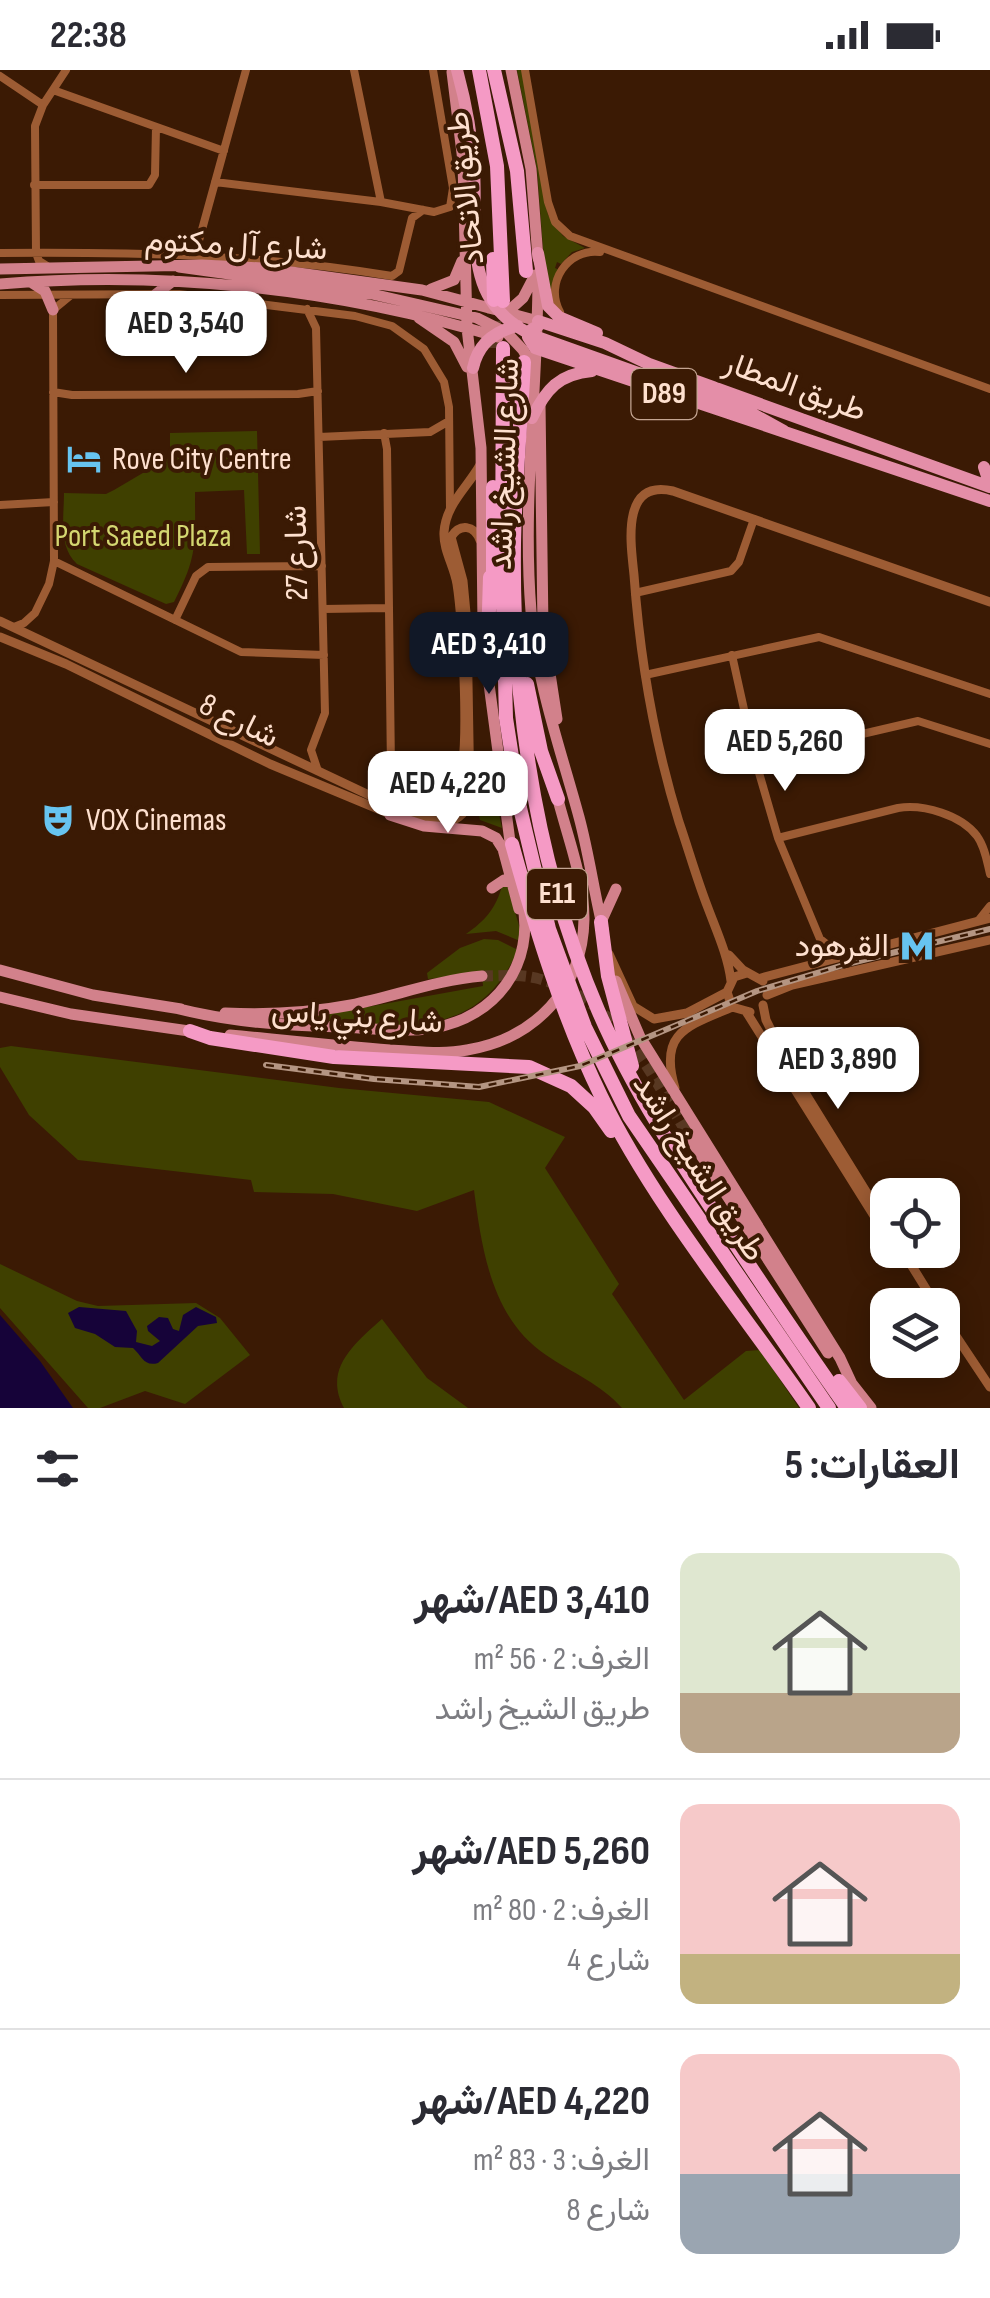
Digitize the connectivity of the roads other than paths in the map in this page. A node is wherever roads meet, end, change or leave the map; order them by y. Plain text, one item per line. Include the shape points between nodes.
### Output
1 (66, 70) edge
2 (246, 70) edge
3 (354, 70) edge
4 (433, 70) edge
5 (454, 70) edge
6 (470, 70) edge
7 (479, 70) edge
8 (494, 70) edge
9 (511, 70) edge
10 (524, 70) edge
11 (0, 76) edge
12 (53, 90) junction
13 (42, 104) junction
14 (156, 127) junction
15 (224, 151) junction
16 (215, 182) junction
17 (34, 185) junction
18 (381, 202) junction
19 (405, 206) junction
20 (423, 210) junction
21 (412, 218) junction
22 (465, 242) junction
23 (0, 253) edge
24 (36, 253) junction
25 (196, 254) junction
26 (613, 254) junction
27 (534, 263) junction
28 (48, 266) junction
29 (210, 266) junction
30 (180, 267) junction
31 (0, 269) edge
32 (32, 282) junction
33 (173, 282) junction
34 (0, 284) edge
35 (422, 290) junction
36 (156, 294) junction
37 (0, 295) edge
38 (48, 295) junction
39 (71, 295) junction
40 (464, 298) junction
41 (506, 304) junction
42 (53, 310) junction
43 (307, 310) junction
44 (330, 313) junction
45 (416, 316) junction
46 (566, 320) junction
47 (442, 321) junction
48 (482, 322) junction
49 (538, 324) junction
50 (316, 328) junction
51 (467, 328) junction
52 (604, 343) junction
53 (497, 344) junction
54 (536, 348) junction
55 (524, 362) dead end
56 (649, 364) junction
57 (473, 368) junction
58 (600, 372) junction
59 (990, 388) edge
60 (318, 394) junction
61 (54, 395) junction
62 (478, 402) junction
63 (811, 406) dead end
64 (791, 415) junction
65 (532, 418) junction
66 (449, 420) junction
67 (784, 431) junction
68 (387, 432) junction
69 (430, 432) junction
70 (319, 434) junction
71 (449, 447) junction
72 (482, 463) junction
73 (984, 467) dead end
74 (990, 486) edge
75 (990, 500) edge
76 (0, 504) edge
77 (54, 504) junction
78 (450, 509) junction
79 (754, 519) junction
80 (480, 540) junction
81 (322, 564) junction
82 (54, 565) junction
83 (492, 567) junction
84 (528, 570) junction
85 (635, 593) junction
86 (990, 602) edge
87 (388, 608) junction
88 (323, 609) junction
89 (35, 613) junction
90 (173, 619) junction
91 (0, 621) edge
92 (14, 627) junction
93 (0, 638) edge
94 (38, 638) junction
95 (516, 644) junction
96 (324, 652) junction
97 (732, 655) junction
98 (66, 664) junction
99 (487, 675) junction
100 (644, 675) junction
101 (129, 681) junction
102 (990, 694) edge
103 (505, 700) junction
104 (990, 744) edge
105 (244, 752) junction
106 (755, 759) junction
107 (322, 774) junction
108 (570, 787) junction
109 (369, 795) junction
110 (558, 799) junction
111 (420, 807) junction
112 (438, 808) junction
113 (460, 815) junction
114 (394, 816) junction
115 (774, 824) junction
116 (795, 834) junction
117 (778, 838) junction
118 (512, 844) junction
119 (990, 874) edge
120 (512, 883) junction
121 (492, 888) dead end
122 (616, 889) dead end
123 (990, 906) edge
124 (990, 918) edge
125 (978, 921) junction
126 (601, 922) junction
127 (820, 940) junction
128 (990, 940) edge
129 (720, 941) junction
130 (525, 942) junction
131 (609, 954) junction
132 (840, 957) junction
133 (816, 962) junction
134 (748, 973) junction
135 (4, 974) edge
136 (482, 976) tunnel mouth
137 (832, 976) junction
138 (761, 978) junction
139 (731, 981) junction
140 (727, 992) junction
141 (0, 998) edge
142 (765, 1000) junction
143 (732, 1007) junction
144 (175, 1008) junction
145 (747, 1013) junction
146 (190, 1031) junction
147 (603, 1068) junction
148 (639, 1091) junction
149 (678, 1095) junction
150 (688, 1136) tunnel mouth
151 (648, 1176) junction
152 (870, 1197) edge
153 (870, 1209) edge
154 (673, 1215) junction
155 (960, 1341) edge
156 (814, 1362) junction
157 (854, 1386) junction
158 (990, 1387) edge
159 (809, 1408) edge
160 (828, 1408) edge
161 (847, 1408) edge
162 (860, 1408) edge
163 (870, 1408) edge

1 - 12 street
2 - 15 street
3 - 18 street
4 - 20 street via 454,197 445,210
5 - 22 main road
5 - 67 highway via 470,129 476,262 492,303 537,337 762,417
6 - 41 highway
7 - 41 highway, طريق الاتحاد via 497,166
8 - 27 highway, طريق الاتحاد
9 - 27 main road, شارع الشيخ راشد via 526,136
10 - 26 street via 550,212 570,236
11 - 13 street
12 - 13 street
12 - 14 street
13 - 17 street
14 - 15 street
14 - 17 street via 149,185
15 - 16 street
16 - 18 street
16 - 25 street
17 - 24 street
18 - 19 street
19 - 20 street
19 - 21 street
20 - 21 street
21 - 25 street via 392,276
22 - 35 main road via 454,280
22 - 40 main road
23 - 24 street
24 - 25 street
24 - 28 street
25 - 29 street
25 - 30 street
26 - 46 street via 586,251 567,262 554,294
26 - 59 street
27 - 41 main road via 530,288
27 - 46 highway via 545,302
27 - 49 main road, شارع الشيخ راشد
28 - 30 main road, شارع آل مكتوم
28 - 31 main road, شارع آل مكتوم
29 - 30 main road, شارع آل مكتوم
29 - 35 main road, شارع آل مكتوم
30 - 108 main road via 372,294 488,322 523,350 539,392 543,628
32 - 33 main road, شارع آل مكتوم / D89
32 - 34 main road, شارع آل مكتوم / D89
32 - 38 main road
33 - 36 main road
33 - 45 main road, شارع آل مكتوم / D89 via 300,294
35 - 40 main road, شارع آل مكتوم
36 - 39 street
36 - 43 street
37 - 38 street
38 - 39 street
38 - 42 main road
39 - 42 street
40 - 41 main road, شارع آل مكتوم
40 - 47 main road via 464,313
40 - 48 main road
40 - 51 main road
41 - 48 main road
41 - 49 main road, طريق المطار / D89
42 - 61 street
43 - 44 street
43 - 50 street, شارع 27
44 - 50 street
44 - 66 street via 380,321 414,340 438,370
45 - 47 main road, شارع آل مكتوم / D89
45 - 62 main road via 459,348
46 - 52 highway via 593,330
47 - 51 main road, شارع آل مكتوم / D89
48 - 51 main road
48 - 53 main road
49 - 52 highway, طريق المطار / D89
49 - 53 highway via 508,328
49 - 54 highway via 528,336
49 - 56 highway
50 - 60 street, شارع 27
51 - 53 main road, طريق المطار / D89
51 - 57 main road
52 - 56 highway, طريق المطار / D89
53 - 54 main road, طريق المطار / D89
53 - 57 highway via 478,352
53 - 83 highway
53 - 103 highway, طريق الشيخ راشد / E11
54 - 58 highway, طريق المطار / D89
54 - 65 main road, شارع الشيخ راشد
55 - 95 highway, طريق الشيخ راشد / E11
56 - 64 highway, طريق المطار / D89
57 - 62 main road
58 - 65 highway via 561,378
58 - 67 highway, طريق المطار / D89 via 647,393
60 - 61 street
60 - 70 street, شارع 27
61 - 77 street
62 - 72 main road
63 - 64 highway
64 - 74 highway, طريق المطار / D89
65 - 84 main road, شارع الشيخ راشد
66 - 69 street
66 - 71 street
67 - 75 highway, طريق المطار / D89
68 - 69 street
68 - 70 street
68 - 87 street
69 - 71 street
70 - 81 street, شارع 27
71 - 78 street
72 - 78 street
72 - 80 main road
73 - 74 highway
76 - 77 street
77 - 82 street
78 - 111 street via 444,540 458,589 464,757 454,788
79 - 85 street via 731,570
79 - 85 street via 665,489 650,492 631,521
79 - 86 street
80 - 99 main road
80 - 113 street via 467,527 451,537 463,581 468,654 470,801
81 - 88 street, شارع 27
81 - 90 street via 208,567
82 - 89 street
82 - 90 street
83 - 99 highway
83 - 103 highway
84 - 108 main road, شارع الشيخ راشد via 542,688
84 - 110 main road, شارع بني ياس via 532,669
85 - 100 street
87 - 88 street
87 - 109 street via 391,769 385,786
88 - 96 street, شارع 27
89 - 92 street
89 - 94 street
90 - 96 street via 242,652
91 - 92 street, شارع 8
92 - 94 street, شارع 8
93 - 98 street, شارع 8
94 - 101 street, شارع 8
95 - 110 highway
95 - 148 highway, طريق الشيخ راشد / E11 via 528,762 551,871 594,1000
96 - 107 street, شارع 27 via 325,719 311,750
97 - 100 street
97 - 102 street via 826,638
97 - 106 street
98 - 101 street
98 - 105 street, شارع 8
99 - 118 main road
100 - 129 street via 671,796
101 - 107 street, شارع 8
103 - 147 highway, طريق الشيخ راشد / E11 via 516,790 542,904
104 - 106 street via 918,721
105 - 107 street via 256,747
105 - 114 street, شارع 8
106 - 115 street
107 - 109 street, شارع 8
108 - 126 main road, شارع الشيخ راشد
109 - 111 street, شارع 8
110 - 146 main road, شارع بني ياس via 584,916 578,960 558,999 526,1029 486,1046 442,1053
111 - 112 street, شارع 8
112 - 113 street, شارع 8
112 - 114 street via 438,820
113 - 114 street, شارع 8 via 443,824
114 - 120 main road via 489,834 504,848
115 - 116 street
115 - 117 street
116 - 117 street
116 - 119 street via 916,807 958,820 976,834
117 - 127 street
118 - 130 main road
118 - 151 highway via 588,1069
120 - 121 main road
120 - 130 main road
122 - 126 main road
123 - 125 street
124 - 125 street
125 - 132 street
126 - 131 main road, شارع الشيخ راشد
126 - 148 highway via 608,976
127 - 132 street
127 - 133 street
128 - 137 street
129 - 134 street
129 - 139 street
130 - 144 main road via 503,991 473,1014 432,1028 275,1026
131 - 140 street via 633,1006 654,1020 687,1013
131 - 149 main road, شارع الشيخ راشد via 628,1014
132 - 133 street
132 - 137 street
133 - 138 street
134 - 138 street
134 - 139 street
135 - 144 main road
136 - 144 main road via 306,1012
137 - 142 street via 792,984
138 - 142 street
139 - 140 street
140 - 143 street
141 - 146 main road, شارع بني ياس
142 - 145 street
142 - 152 street via 766,1020 791,1070
143 - 145 street
143 - 149 street via 674,1040 668,1060
145 - 153 street
146 - 154 highway via 334,1057 513,1064 544,1072 594,1107
147 - 151 highway via 613,1107
147 - 160 highway, طريق الشيخ راشد / E11 via 658,1162
148 - 156 highway, طريق الشيخ راشد / E11
149 - 157 main road, شارع الشيخ راشد
150 - 157 main road
151 - 154 highway
154 - 159 highway
155 - 158 street
156 - 161 highway, طريق الشيخ راشد / E11
156 - 162 highway via 833,1373
157 - 163 main road

